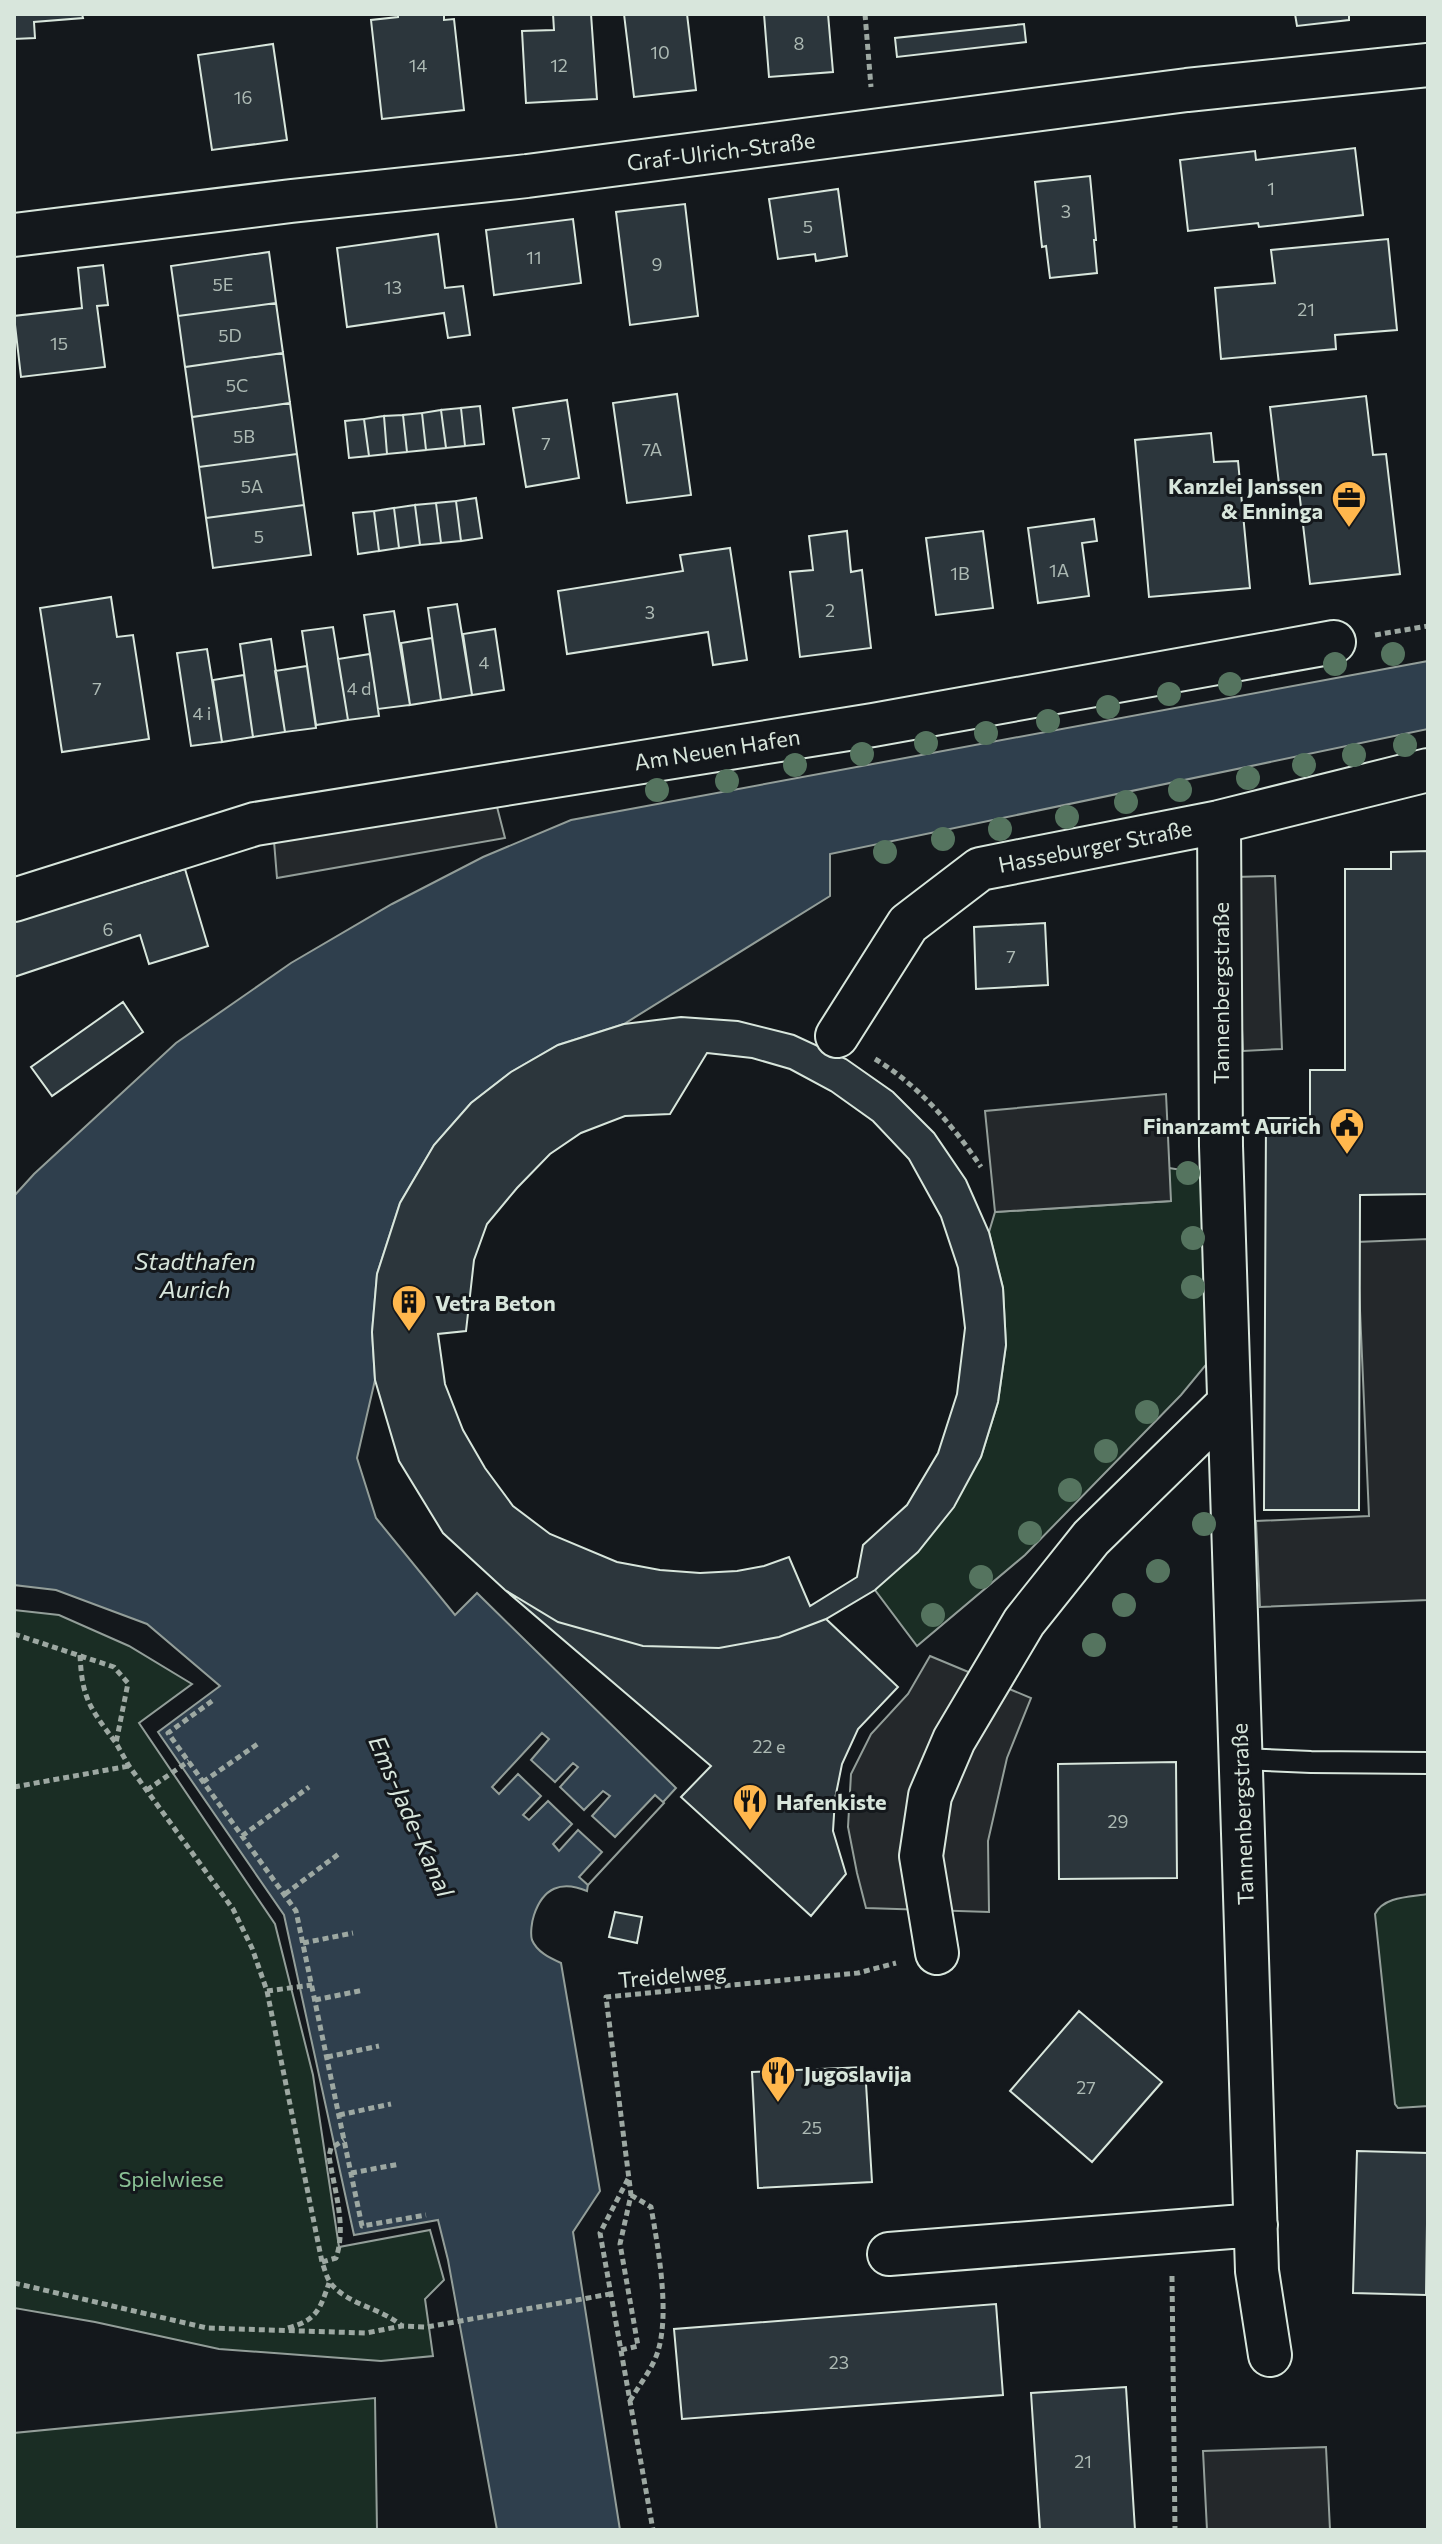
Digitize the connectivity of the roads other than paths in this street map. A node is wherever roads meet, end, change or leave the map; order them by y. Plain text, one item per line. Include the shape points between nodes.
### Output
1 (1428, 65) edge
2 (14, 235) edge
3 (1334, 642) road end
4 (1428, 770) edge
5 (1219, 822) junction
6 (14, 900) edge
7 (837, 1036) road end
8 (1228, 1404) junction
9 (1240, 1759) junction
10 (1428, 1763) edge
11 (937, 1953) road end
12 (1256, 2225) junction
13 (889, 2254) dead end
14 (1270, 2355) dead end

1 - 2 street, Graf-Ulrich-Straße
3 - 6 street, Am Neuen Hafen via 873,725 255,824
4 - 5 street, Hasseburger Straße
5 - 7 street, Hasseburger Straße via 980,869 908,924
5 - 8 street, Tannenbergstraße
8 - 9 street, Tannenbergstraße
8 - 11 street via 1091,1538 1024,1622 954,1740 930,1796 921,1856
9 - 10 lane
9 - 12 street, Tannenbergstraße
12 - 13 street
12 - 14 street, Tannenbergstraße

